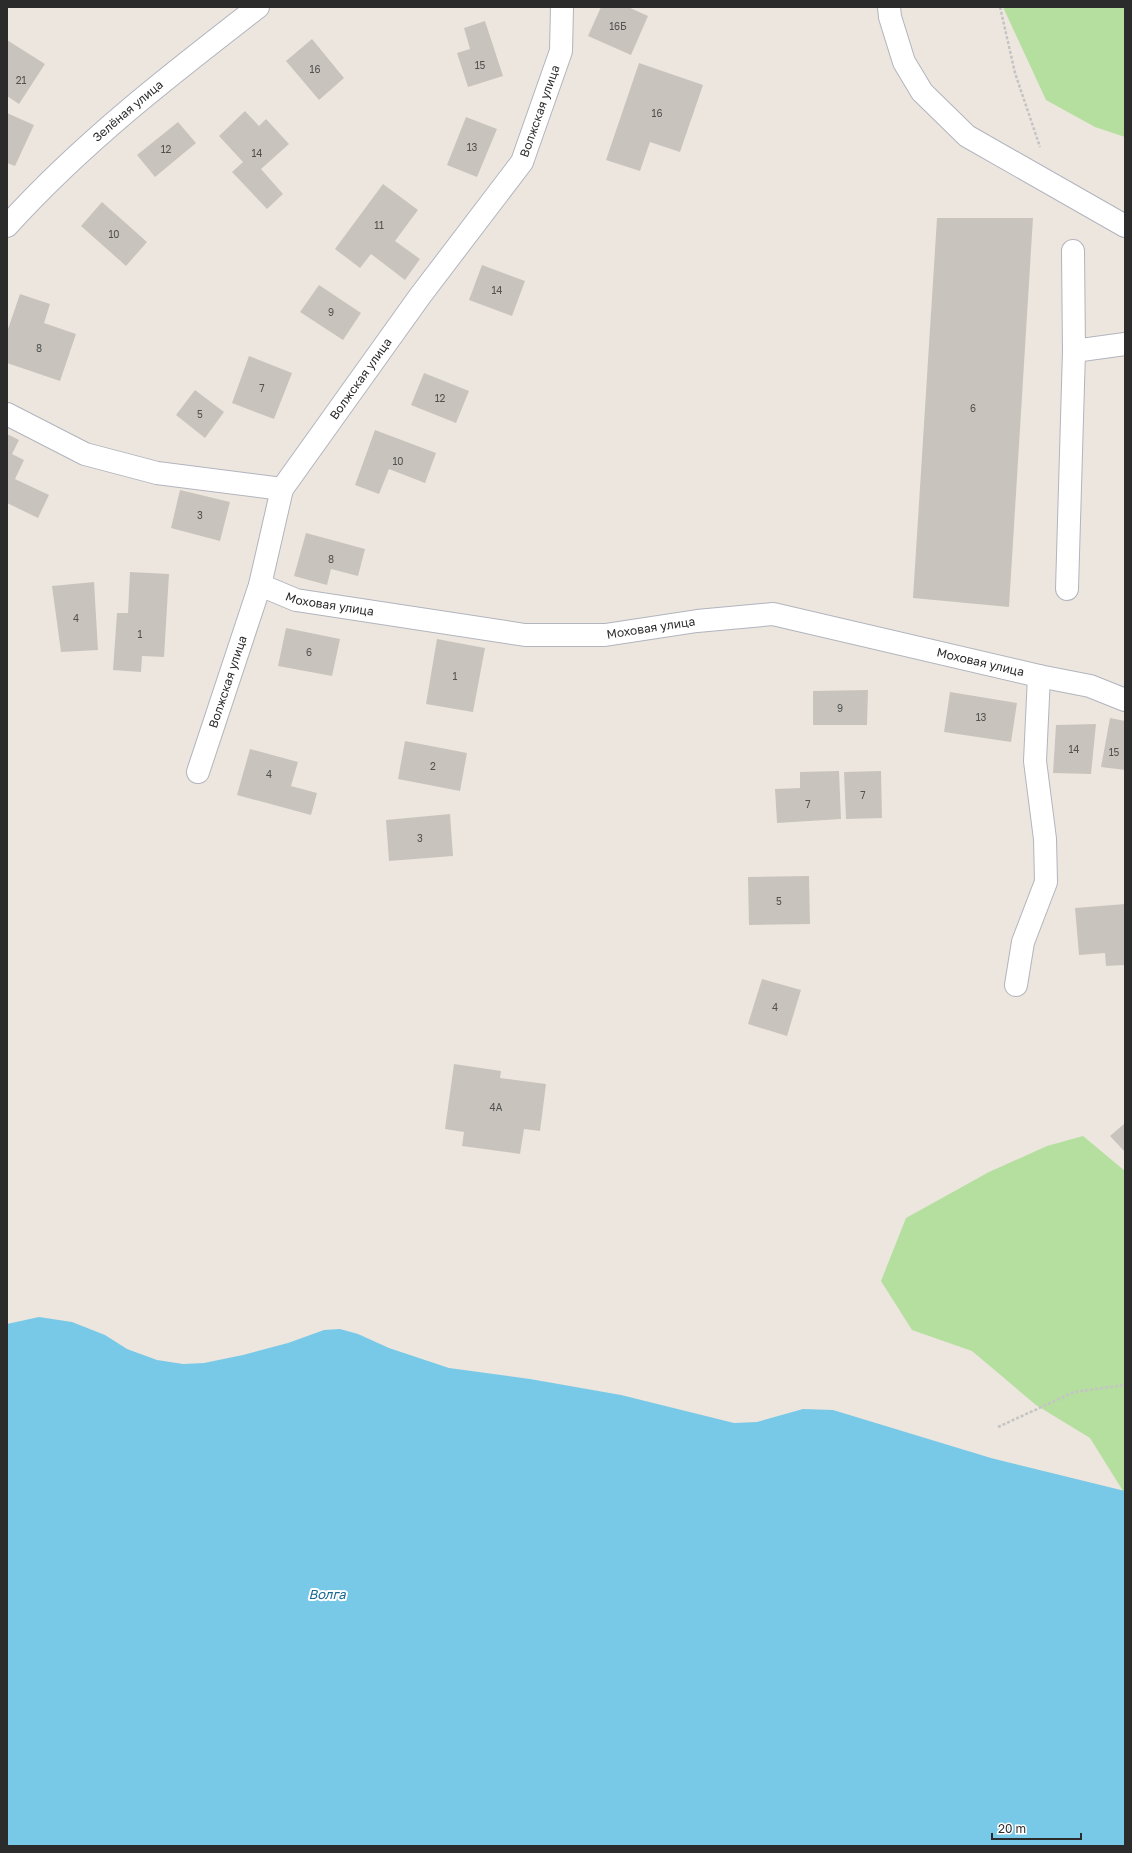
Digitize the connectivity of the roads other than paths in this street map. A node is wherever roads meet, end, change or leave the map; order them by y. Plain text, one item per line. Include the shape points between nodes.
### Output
1 (258, 7) edge
2 (562, 7) edge
3 (889, 7) edge
4 (7, 226) edge
5 (1125, 226) edge
6 (1073, 251) dead end
7 (1125, 344) edge
8 (1074, 351) junction
9 (7, 414) edge
10 (282, 489) junction
11 (260, 585) junction
12 (1067, 589) dead end
13 (1039, 676) junction
14 (1125, 700) edge
15 (198, 772) dead end
16 (1016, 985) dead end

1 - 4 street, Зелёная улица via 105,128 32,198
2 - 10 street, Волжская улица via 561,51 522,162 420,296
3 - 5 street via 904,62 922,92 966,136
6 - 8 street
7 - 8 street
8 - 12 street
9 - 10 street via 85,454 157,473
10 - 11 street, Волжская улица
11 - 13 street, Моховая улица via 296,600 525,635 605,635 697,621 774,614
11 - 15 street, Волжская улица
13 - 14 street, Моховая улица via 1090,686
13 - 16 street, Моховая улица via 1035,760 1045,839 1046,882 1023,942

